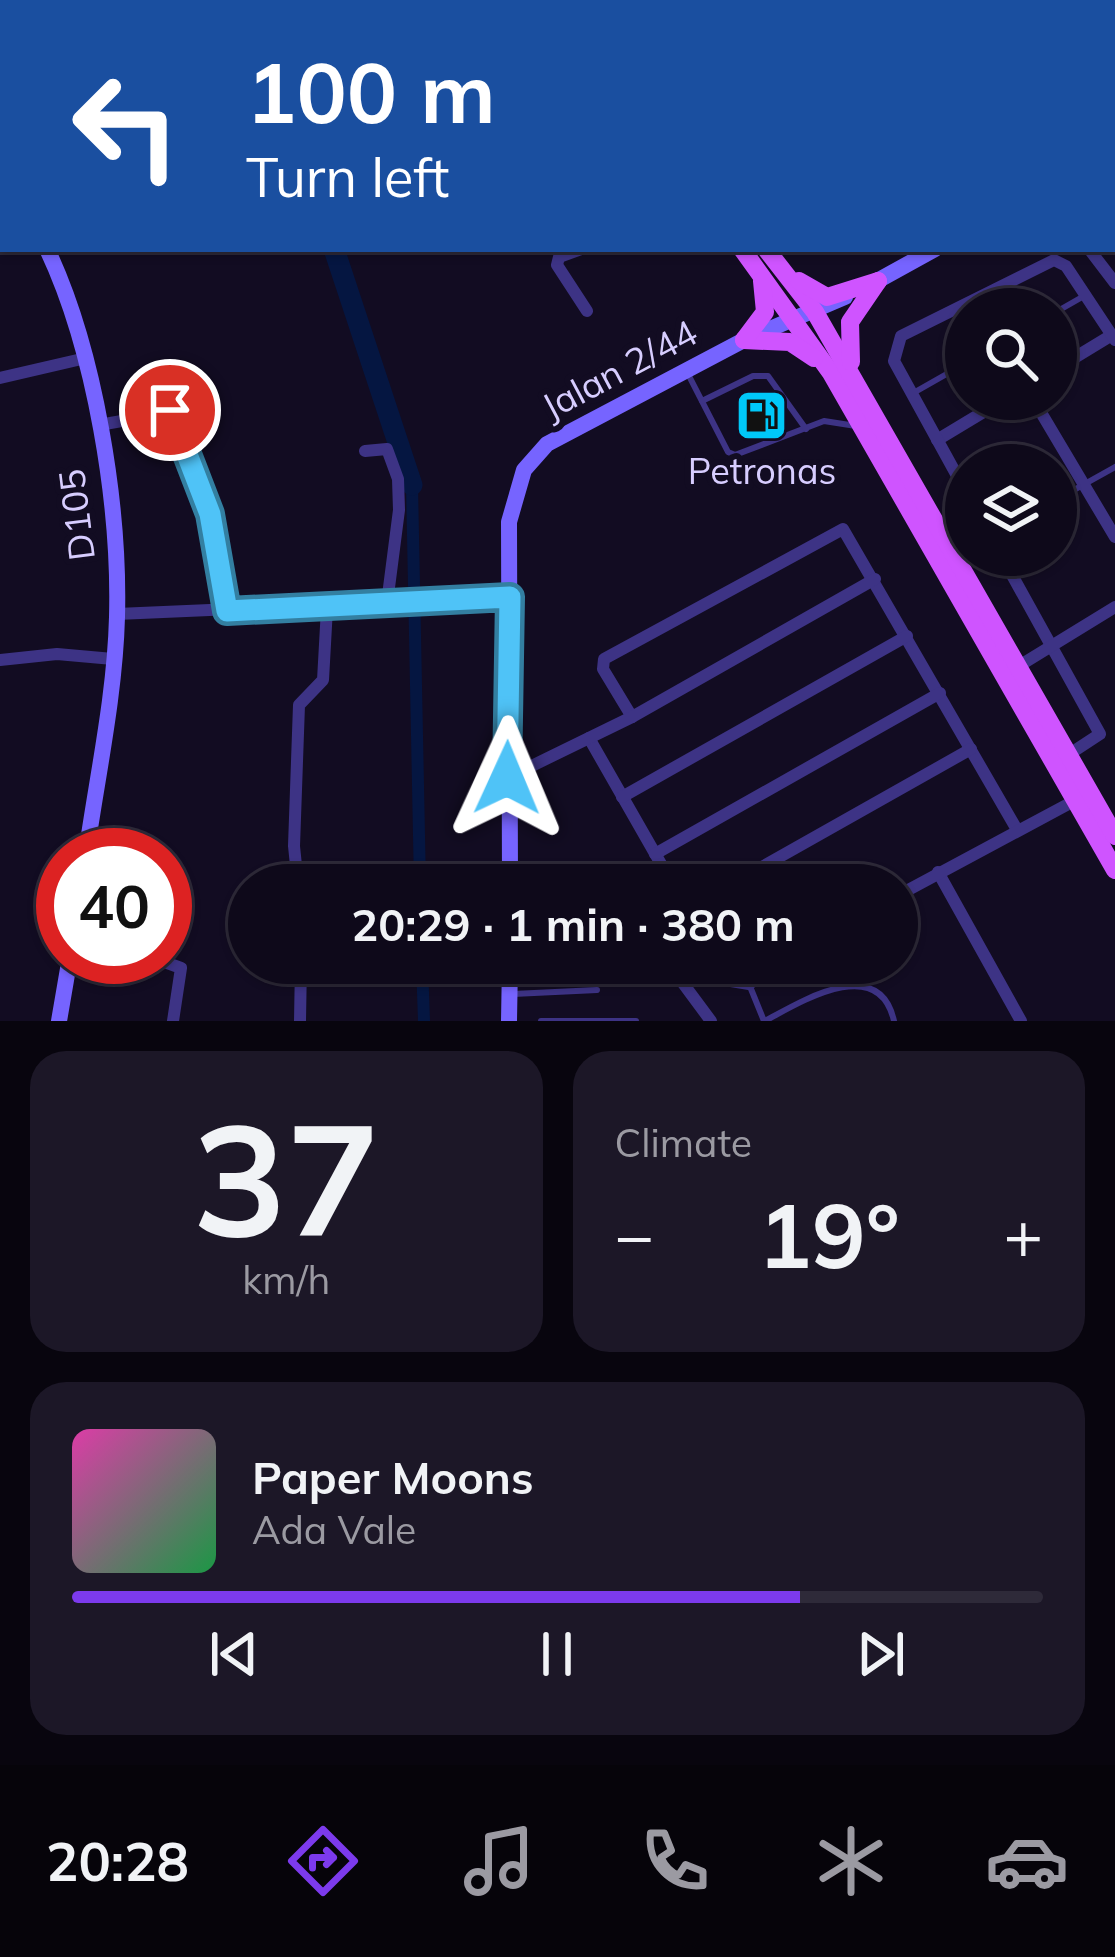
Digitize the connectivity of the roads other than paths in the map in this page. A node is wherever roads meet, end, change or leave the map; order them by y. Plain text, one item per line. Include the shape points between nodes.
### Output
1 (48, 252) edge
2 (568, 252) edge
3 (921, 252) edge
4 (1091, 252) edge
5 (766, 259) edge
6 (878, 281) junction
7 (1115, 283) edge
8 (1085, 295) junction
9 (1077, 300) edge
10 (587, 311) dead end
11 (806, 315) junction
12 (1114, 338) edge
13 (744, 340) junction
14 (86, 358) junction
15 (1077, 358) edge
16 (686, 370) junction
17 (832, 373) junction
18 (945, 375) edge
19 (0, 378) edge
20 (858, 385) junction
21 (912, 394) junction
22 (702, 401) junction
23 (970, 420) edge
24 (1046, 420) edge
25 (99, 425) junction
26 (860, 428) junction
27 (806, 429) junction
28 (937, 440) junction
29 (365, 451) dead end
30 (945, 454) edge
31 (1115, 467) edge
32 (1084, 484) junction
33 (1077, 488) edge
34 (1115, 537) edge
35 (1013, 576) edge
36 (875, 579) junction
37 (510, 597) junction
38 (387, 603) junction
39 (1115, 607) edge
40 (327, 608) junction
41 (227, 611) junction
42 (117, 614) junction
43 (907, 636) junction
44 (1051, 646) junction
45 (113, 659) junction
46 (0, 660) edge
47 (1019, 666) junction
48 (940, 693) junction
49 (632, 717) junction
50 (1100, 734) junction
51 (589, 738) junction
52 (1115, 740) edge
53 (971, 749) junction
54 (1069, 755) junction
55 (507, 778) junction
56 (622, 797) junction
57 (1074, 801) junction
58 (90, 828) edge
59 (1016, 828) junction
60 (1115, 836) edge
61 (656, 854) junction
62 (295, 864) edge
63 (509, 864) edge
64 (661, 864) edge
65 (767, 864) edge
66 (1115, 870) edge
67 (938, 872) junction
68 (918, 884) edge
69 (65, 984) edge
70 (179, 984) edge
71 (301, 984) edge
72 (510, 984) edge
73 (684, 984) edge
74 (749, 984) edge
75 (597, 990) dead end
76 (510, 994) junction
77 (59, 1021) edge
78 (173, 1021) edge
79 (300, 1021) edge
80 (509, 1021) edge
81 (541, 1021) edge
82 (636, 1021) edge
83 (711, 1021) edge
84 (765, 1021) edge
85 (894, 1021) edge
86 (1021, 1021) edge

1 - 14 street, D105
2 - 10 street via 557,266
3 - 6 street, Jalan 2/44
4 - 7 street
5 - 6 main road via 819,296
5 - 11 main road
5 - 13 main road via 767,304
6 - 11 street, Jalan 2/44
6 - 20 main road via 847,333
8 - 9 lane
8 - 12 street
8 - 21 street via 1054,260 901,336 894,361
11 - 13 street, Jalan 2/44
11 - 17 main road
11 - 20 main road
12 - 15 street
13 - 16 street, Jalan 2/44
13 - 17 main road via 790,342
14 - 19 street
14 - 25 street, D105
16 - 22 lane
16 - 37 street, Jalan 2/44 via 535,454 512,504
17 - 26 main road
18 - 21 lane
20 - 47 main road
21 - 28 street
22 - 27 lane via 767,376
22 - 27 lane via 735,454
23 - 28 street
24 - 32 street
25 - 41 street via 172,412 210,514
25 - 42 street, D105
26 - 27 lane via 831,420
26 - 57 main road
28 - 30 street
29 - 38 street via 387,449 398,478
31 - 32 lane
32 - 33 lane
32 - 34 street
35 - 44 street
36 - 43 street
36 - 49 street
36 - 49 street via 849,533 837,530 607,657 603,669
37 - 38 street
37 - 55 street, Jalan 2/44
38 - 40 street
39 - 44 street
40 - 41 street
40 - 62 street via 323,680 299,705
41 - 42 street
42 - 45 street, D105
43 - 48 street
43 - 56 street
44 - 47 street
44 - 50 street
45 - 46 street
45 - 58 street, D105
47 - 54 main road
48 - 53 street
48 - 61 street
49 - 51 street
50 - 52 lane
50 - 54 street
51 - 55 street
51 - 56 street
53 - 59 street
53 - 65 street
54 - 60 main road
55 - 63 street, Jalan 2/44
56 - 61 street
57 - 59 street
57 - 66 main road
59 - 67 street
61 - 64 street
67 - 68 street
67 - 86 street
69 - 77 street
70 - 78 street
71 - 79 street
72 - 76 street
73 - 83 street
74 - 84 lane
75 - 76 lane
76 - 80 street
81 - 82 lane
84 - 85 lane via 842,986 876,994

